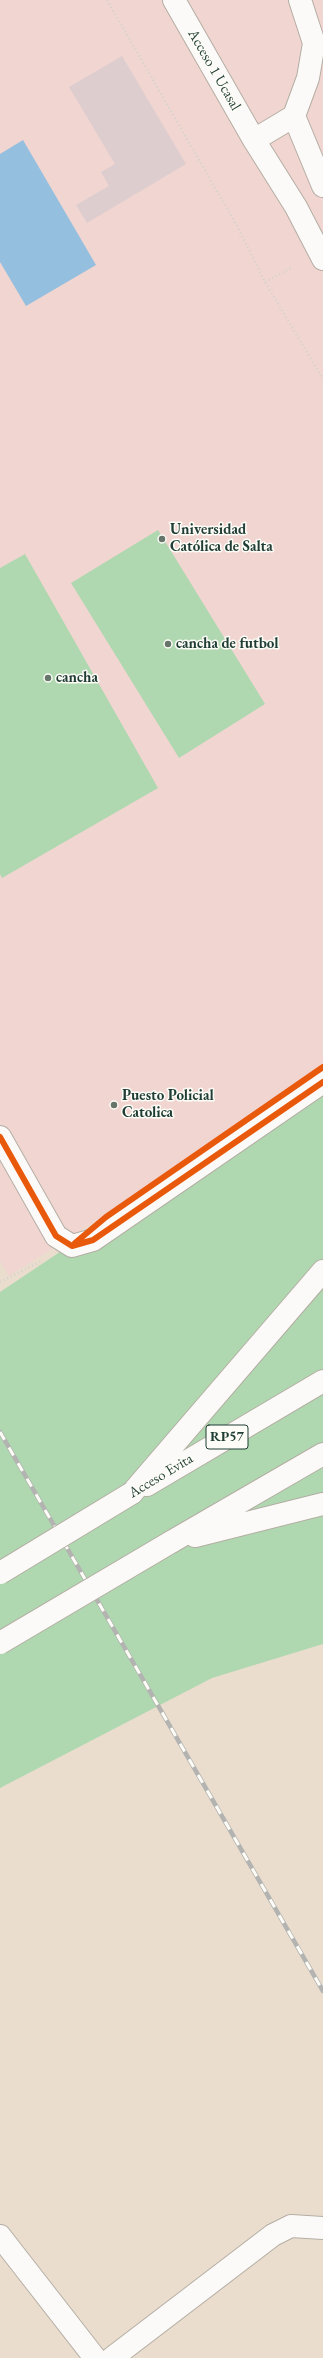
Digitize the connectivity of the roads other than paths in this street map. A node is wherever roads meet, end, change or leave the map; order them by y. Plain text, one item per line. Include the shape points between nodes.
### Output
1 (174, 0) edge
2 (300, 0) edge
3 (294, 116) junction
4 (254, 140) junction
5 (323, 186) edge
6 (323, 259) edge
7 (323, 1082) edge
8 (0, 1137) edge
9 (323, 1271) edge
10 (323, 1380) edge
11 (323, 1454) edge
12 (132, 1493) junction
13 (323, 1504) edge
14 (171, 1542) junction
15 (0, 1573) edge
16 (0, 1643) edge
17 (323, 2228) edge
18 (0, 2236) edge
19 (95, 2358) edge
20 (112, 2358) edge

1 - 4 main road, Acceso 1 Ucasal
2 - 3 main road via 314,43 308,78
3 - 4 main road
3 - 5 main road
4 - 6 main road, Acceso 1 Ucasal via 296,207
7 - 8 main road via 93,1240 72,1246 56,1236
9 - 12 main road
10 - 12 main road, Acceso Evita / RP57
11 - 14 main road
12 - 15 main road, Acceso Evita / RP57, bridge
13 - 14 main road
14 - 16 main road, bridge
17 - 20 main road via 291,2226 273,2235
18 - 19 main road

